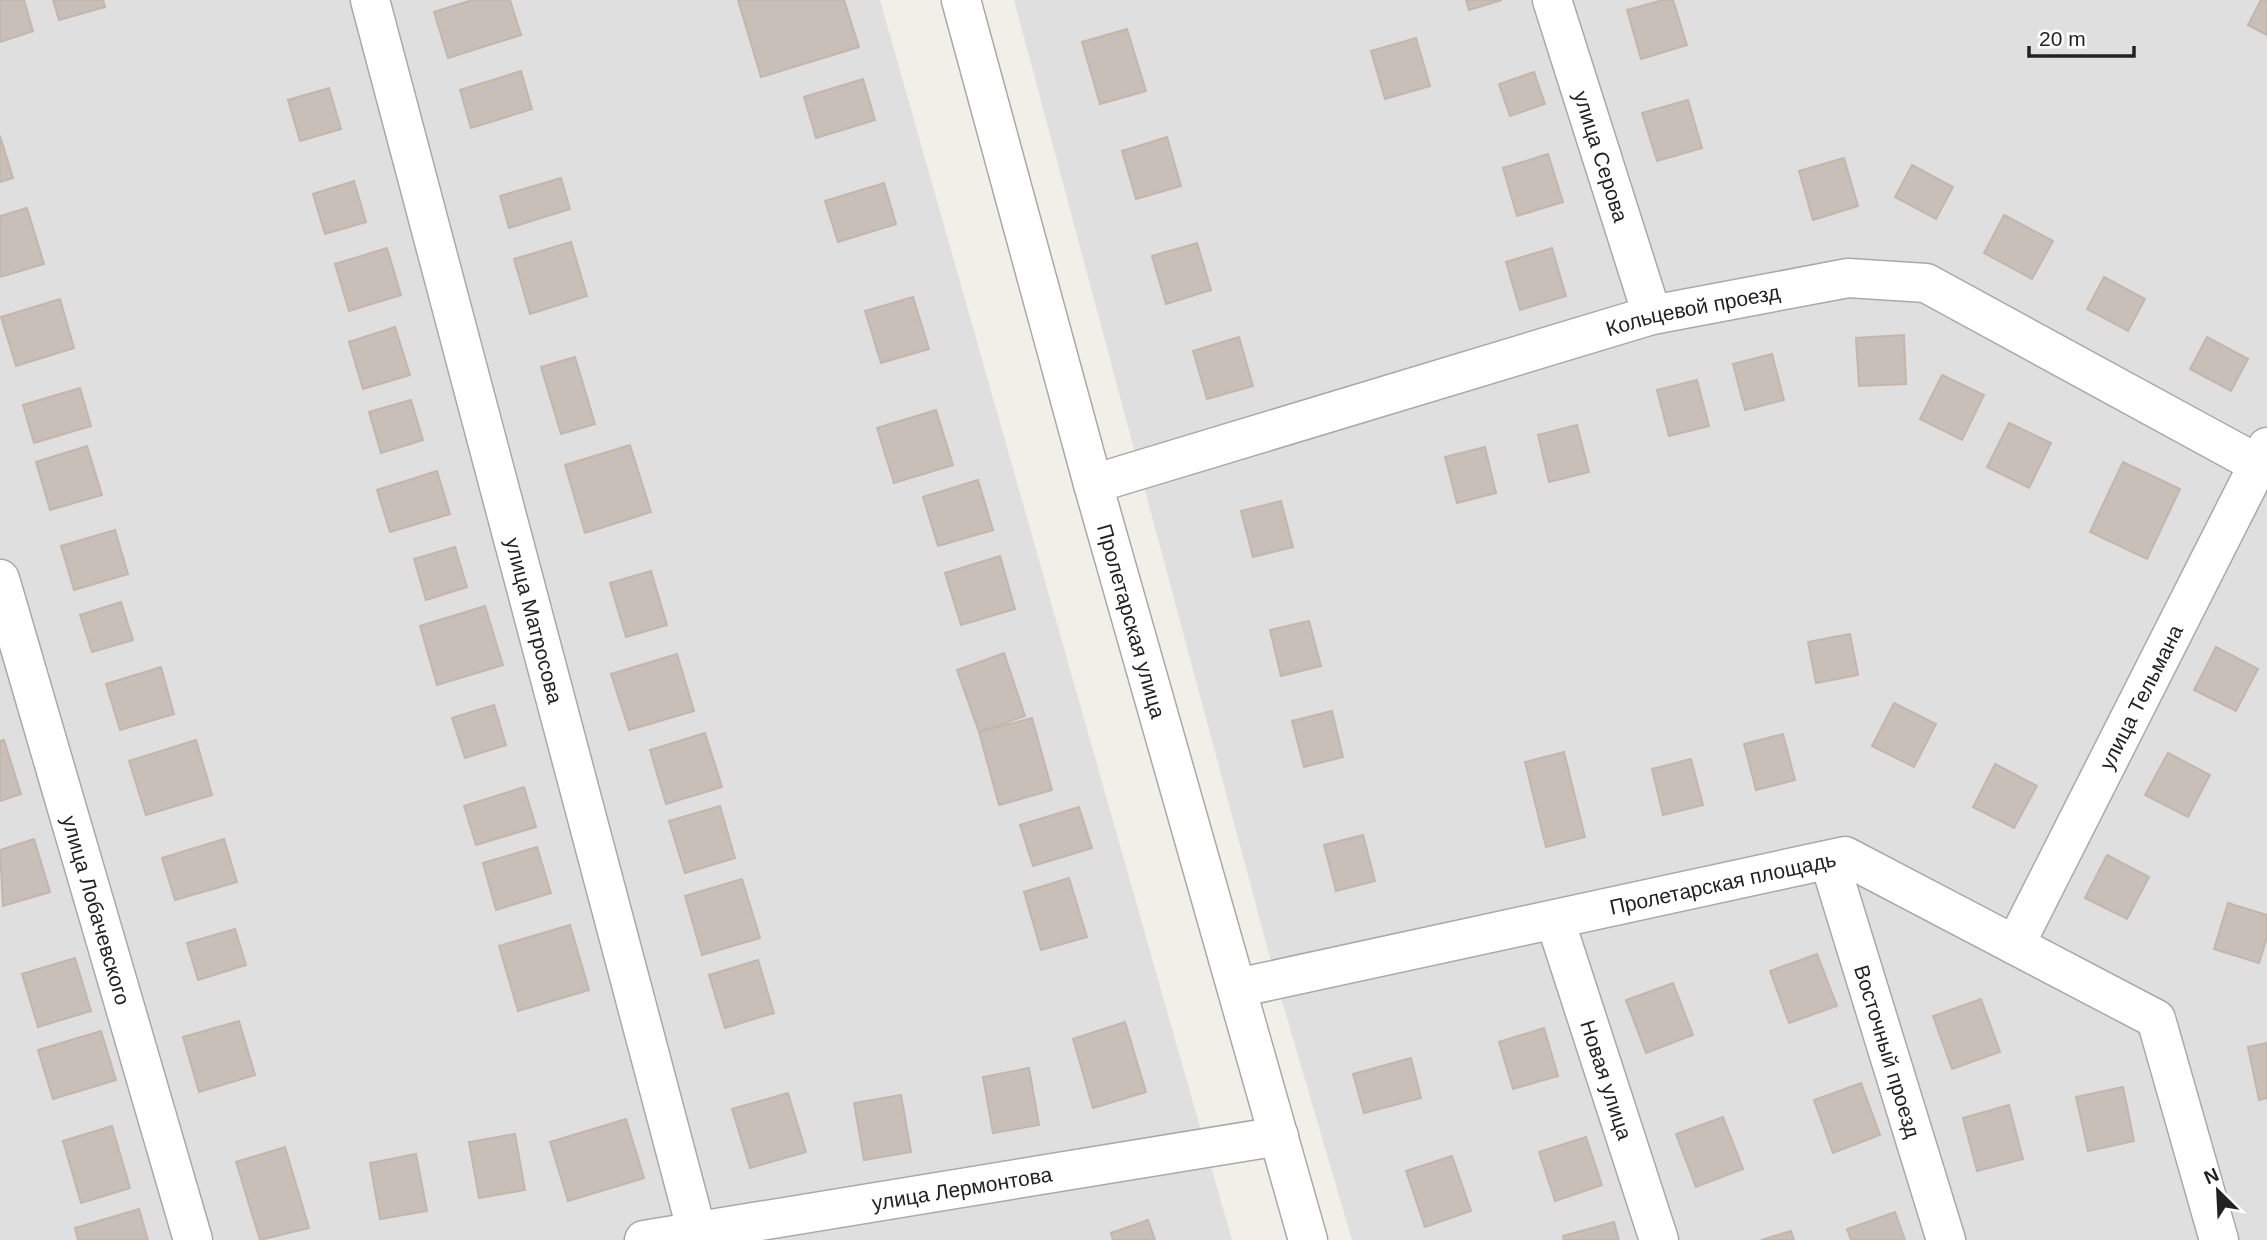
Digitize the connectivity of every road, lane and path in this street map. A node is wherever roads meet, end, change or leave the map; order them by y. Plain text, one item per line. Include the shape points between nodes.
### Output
1 (370, 0) edge
2 (961, 0) edge
3 (1552, 0) edge
4 (1653, 315) junction
5 (2264, 460) edge
6 (1093, 484) junction
7 (0, 579) edge
8 (1829, 860) junction
9 (1555, 920) junction
10 (2015, 945) junction
11 (1237, 988) junction
12 (1279, 1136) junction
13 (697, 1236) edge
14 (193, 1240) edge
15 (644, 1240) edge
16 (1308, 1240) edge
17 (1659, 1240) edge
18 (1946, 1240) edge
19 (2219, 1240) edge

1 - 13 street, улица Матросова
2 - 6 street, Пролетарская улица
3 - 4 street, улица Серова
4 - 5 street, Кольцевой проезд via 1848,278 1926,283
4 - 6 street, Кольцевой проезд
5 - 10 street, улица Тельмана
6 - 11 street, Пролетарская улица
7 - 14 street, улица Лобачевского
8 - 9 street, Пролетарская площадь
8 - 10 street, Пролетарская площадь via 1845,856
8 - 18 street, Восточный проезд
9 - 11 street, Пролетарская площадь
9 - 17 street, Новая улица
10 - 19 street, Пролетарская площадь via 2156,1019
11 - 12 street, Пролетарская улица
12 - 13 street, улица Лермонтова
12 - 16 street, Пролетарская улица
13 - 15 street, улица Лермонтова

